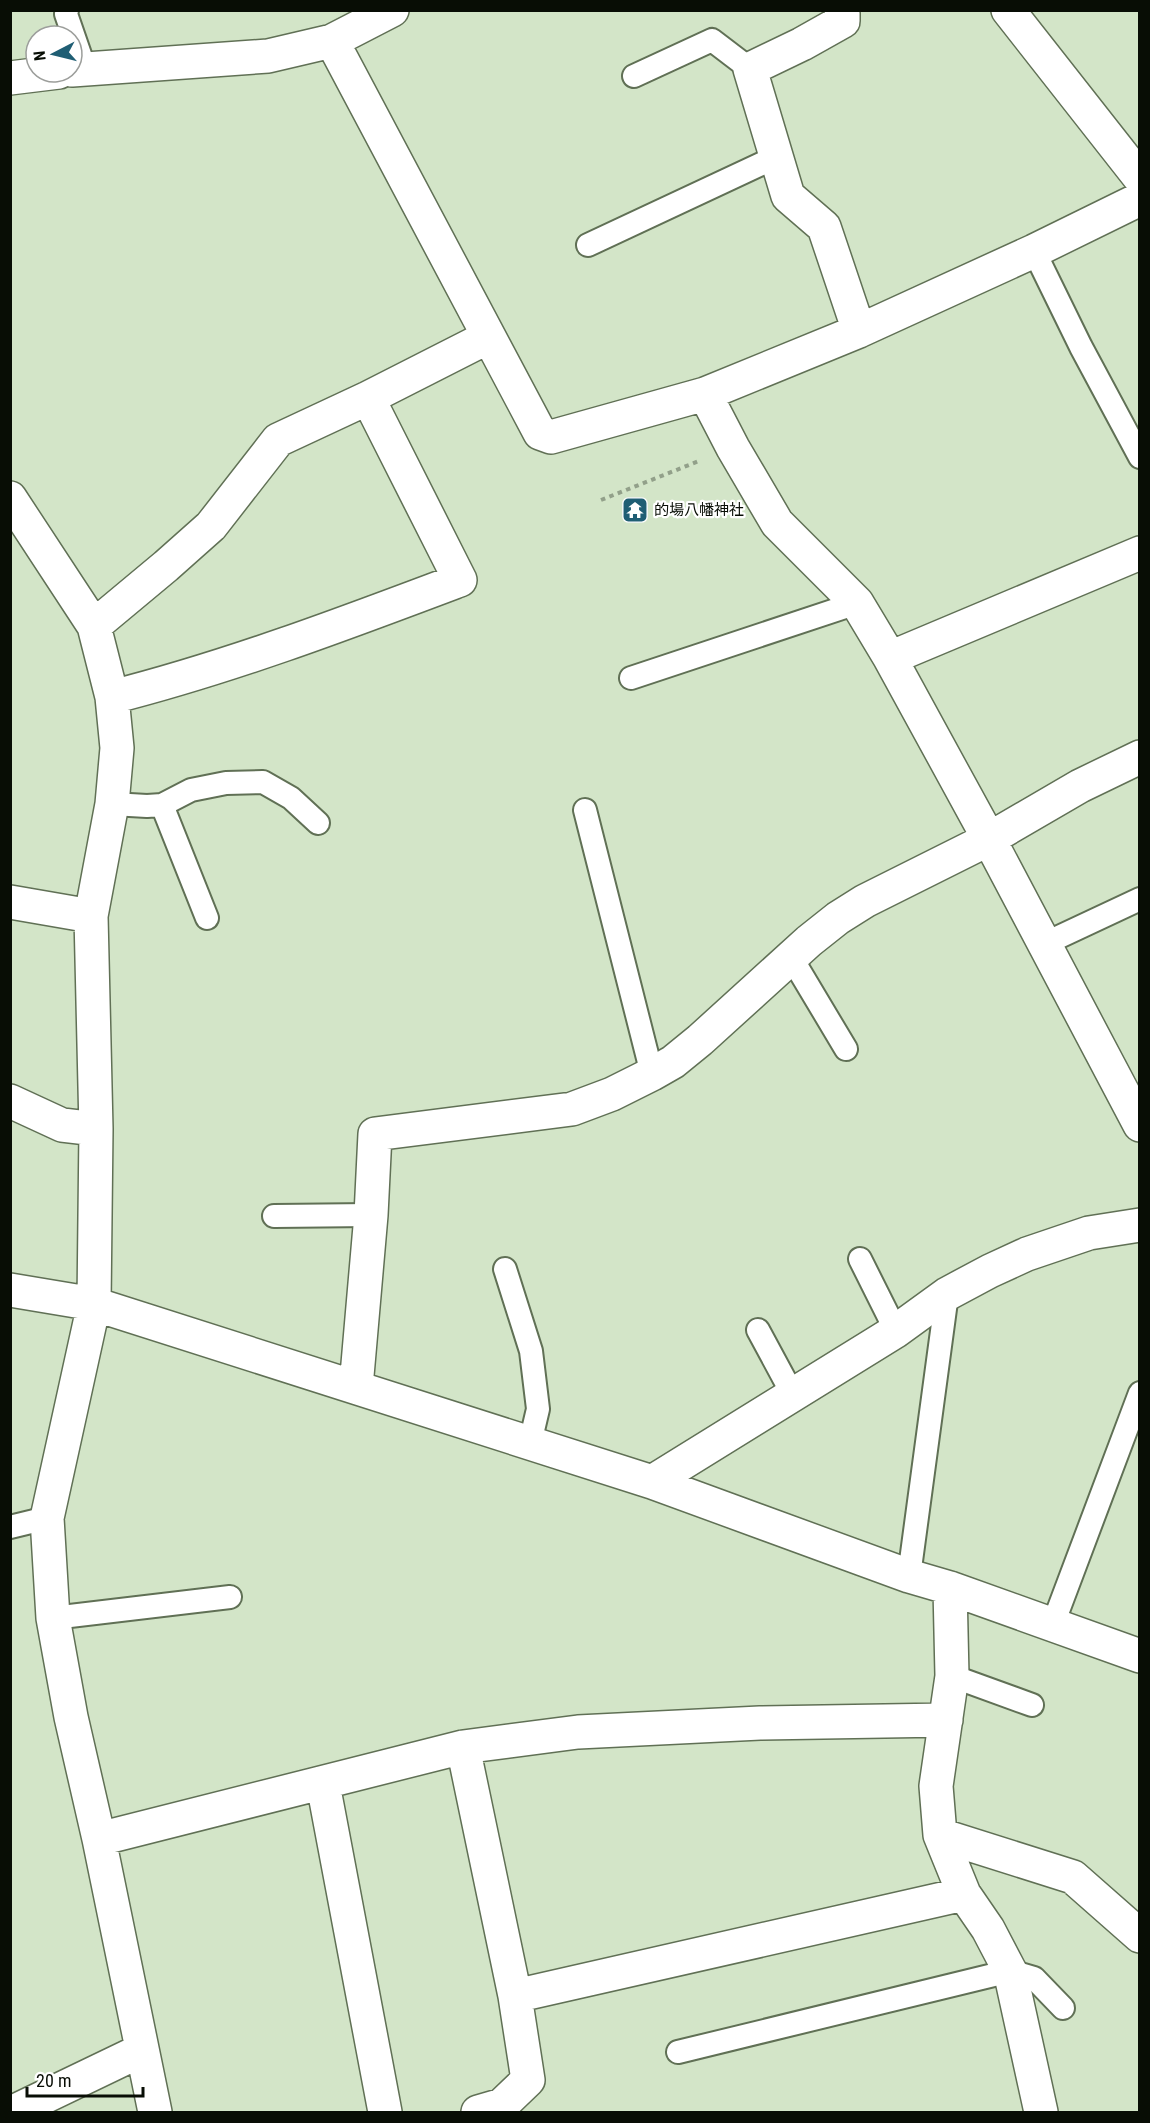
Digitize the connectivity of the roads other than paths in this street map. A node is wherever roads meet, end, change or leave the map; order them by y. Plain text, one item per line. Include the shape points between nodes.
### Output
1 (392, 10) edge
2 (841, 10) edge
3 (1008, 10) edge
4 (332, 41) junction
5 (84, 69) edge
6 (750, 69) junction
7 (634, 76) dead end
8 (776, 157) junction
9 (1140, 178) edge
10 (1140, 199) edge
11 (588, 245) dead end
12 (1034, 251) junction
13 (859, 331) junction
14 (488, 337) junction
15 (705, 394) junction
16 (368, 398) junction
17 (1140, 457) edge
18 (10, 498) edge
19 (1140, 553) edge
20 (857, 603) junction
21 (94, 626) junction
22 (890, 658) junction
23 (631, 678) dead end
24 (112, 697) junction
25 (1140, 757) edge
26 (112, 804) junction
27 (162, 805) junction
28 (585, 810) dead end
29 (318, 823) dead end
30 (989, 839) junction
31 (1140, 899) edge
32 (10, 902) edge
33 (91, 916) junction
34 (207, 918) dead end
35 (1044, 944) junction
36 (791, 957) junction
37 (846, 1049) dead end
38 (652, 1074) junction
39 (10, 1101) edge
40 (1140, 1125) edge
41 (96, 1129) junction
42 (371, 1215) junction
43 (274, 1216) dead end
44 (1140, 1225) edge
45 (860, 1259) dead end
46 (506, 1269) dead end
47 (10, 1290) edge
48 (947, 1294) junction
49 (94, 1304) junction
50 (758, 1330) dead end
51 (896, 1331) junction
52 (356, 1387) junction
53 (1140, 1393) edge
54 (793, 1395) junction
55 (530, 1443) junction
56 (652, 1482) junction
57 (47, 1518) junction
58 (10, 1527) edge
59 (909, 1576) junction
60 (950, 1588) junction
61 (230, 1597) dead end
62 (53, 1618) junction
63 (1053, 1624) junction
64 (1140, 1656) edge
65 (952, 1676) junction
66 (1032, 1705) dead end
67 (946, 1720) junction
68 (463, 1747) junction
69 (323, 1784) junction
70 (940, 1835) junction
71 (99, 1839) junction
72 (964, 1894) junction
73 (1140, 1936) edge
74 (1010, 1971) junction
75 (515, 1996) junction
76 (1063, 2008) dead end
77 (142, 2050) junction
78 (678, 2052) dead end
79 (495, 2110) edge
80 (13, 2112) edge
81 (155, 2112) edge
82 (385, 2112) edge
83 (1041, 2112) edge

1 - 4 street
2 - 6 street via 843,21
3 - 9 street
4 - 5 street via 268,56
4 - 14 street
6 - 7 lane via 712,40
6 - 8 street
8 - 11 lane
8 - 13 street via 788,196 824,227
10 - 12 street
12 - 13 street
12 - 17 lane
13 - 15 street
14 - 15 street via 540,433 551,437
14 - 16 street
15 - 20 street via 777,523
16 - 21 street via 278,440 211,526
16 - 24 street via 460,580 331,629
18 - 21 street
19 - 22 street
20 - 22 street
20 - 23 lane
21 - 24 street
22 - 30 street
24 - 26 street via 117,748
25 - 30 street via 1080,786
26 - 27 lane
26 - 33 street
27 - 29 lane via 191,790 226,783 263,782 291,798
27 - 34 lane
28 - 38 lane
30 - 35 street
30 - 36 street via 856,907
31 - 35 lane
32 - 33 street
33 - 41 street
35 - 40 street
36 - 37 lane
36 - 38 street via 700,1040
38 - 42 street via 572,1108 375,1134
39 - 41 street via 62,1125
41 - 49 street
42 - 43 lane
42 - 52 street
44 - 48 street via 1089,1233 1027,1254
45 - 51 lane
46 - 55 lane via 531,1351 538,1409
47 - 49 street
48 - 51 street
48 - 59 lane
49 - 52 street
49 - 57 street
50 - 54 lane
51 - 54 street
52 - 55 street
53 - 63 lane
54 - 56 street
55 - 56 street
56 - 59 street
57 - 58 lane
57 - 62 street
59 - 60 street
60 - 63 street
60 - 65 street
61 - 62 lane
62 - 71 street
63 - 64 street
65 - 66 lane
65 - 67 street
67 - 68 street via 760,1723 578,1732
67 - 70 street via 936,1786
68 - 69 street
68 - 75 street
69 - 71 street
69 - 82 street
70 - 72 street
70 - 73 street via 1073,1877
71 - 77 street
72 - 74 street
72 - 75 street
74 - 76 lane via 1034,1978
74 - 78 lane
74 - 83 street
75 - 79 street via 528,2080
77 - 80 street
77 - 81 street

